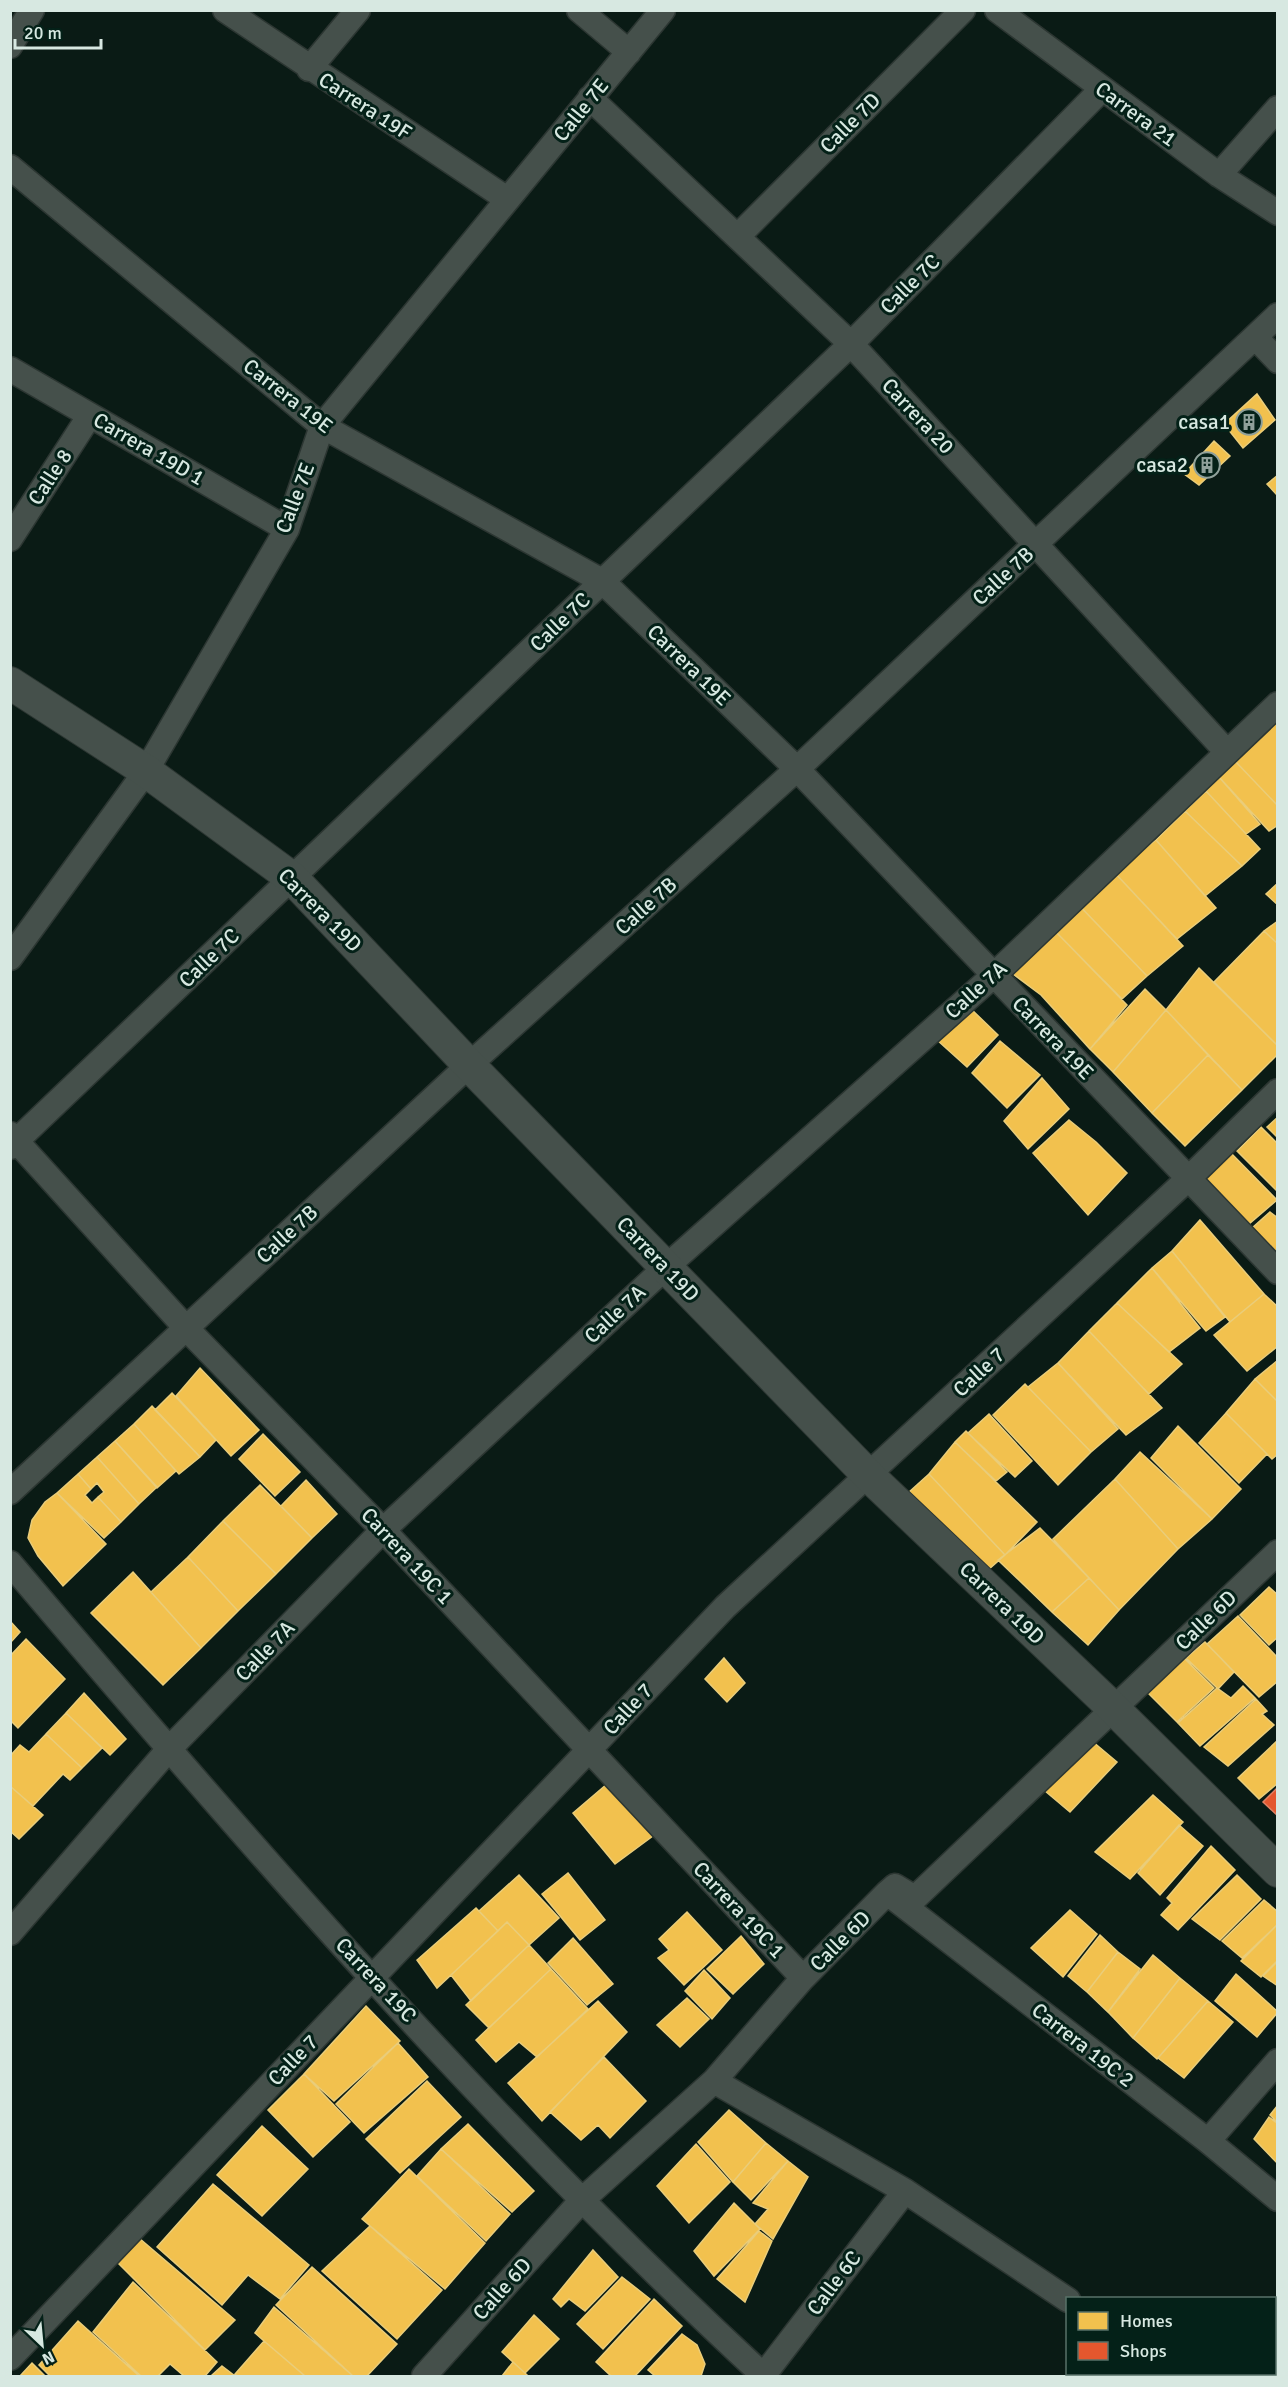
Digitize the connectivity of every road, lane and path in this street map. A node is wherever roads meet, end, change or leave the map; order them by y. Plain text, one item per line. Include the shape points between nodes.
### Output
1 (32, 10) edge
2 (225, 10) edge
3 (358, 10) edge
4 (579, 10) edge
5 (663, 10) edge
6 (963, 10) edge
7 (997, 10) edge
8 (10, 46) edge
9 (629, 52) junction
10 (309, 69) junction
11 (1102, 89) junction
12 (590, 98) junction
13 (1278, 108) edge
14 (10, 166) edge
15 (1219, 175) junction
16 (507, 199) junction
17 (1278, 213) edge
18 (738, 236) junction
19 (1278, 315) edge
20 (1255, 337) junction
21 (851, 344) junction
22 (1278, 361) edge
23 (10, 369) edge
24 (90, 415) junction
25 (321, 426) junction
26 (287, 528) junction
27 (10, 539) edge
28 (1036, 545) junction
29 (602, 581) junction
30 (10, 683) edge
31 (1278, 704) edge
32 (1227, 752) junction
33 (797, 769) junction
34 (146, 771) junction
35 (292, 878) junction
36 (10, 958) edge
37 (993, 976) junction
38 (469, 1065) junction
39 (1278, 1091) edge
40 (13, 1141) edge
41 (1189, 1178) junction
42 (666, 1267) junction
43 (1278, 1272) edge
44 (186, 1328) junction
45 (868, 1475) junction
46 (10, 1492) edge
47 (383, 1530) junction
48 (1278, 1552) edge
49 (10, 1563) edge
50 (1114, 1709) junction
51 (169, 1749) junction
52 (589, 1750) junction
53 (1278, 1871) edge
54 (887, 1893) junction
55 (10, 1932) edge
56 (372, 1977) junction
57 (803, 1978) junction
58 (1278, 2061) edge
59 (714, 2081) junction
60 (1208, 2141) junction
61 (905, 2191) junction
62 (1278, 2199) edge
63 (582, 2200) junction
64 (1066, 2299) edge
65 (10, 2358) edge
66 (424, 2376) edge
67 (764, 2376) edge

1 - 8 street
2 - 10 street, Carrera 19F
3 - 10 street
4 - 9 street
5 - 9 street, Calle 7E
6 - 18 street, Calle 7D
7 - 11 street, Carrera 21
9 - 12 street, Calle 7E
10 - 16 street, Carrera 19F
11 - 15 street, Carrera 21
11 - 21 street, Calle 7C
12 - 16 street, Calle 7E
12 - 18 street, Carrera 20
13 - 15 street
14 - 25 street, Carrera 19E
15 - 17 street, Carrera 21
16 - 25 street, Calle 7E
18 - 21 street, Carrera 20
19 - 20 street, Calle 7B
20 - 22 street
20 - 28 street, Calle 7B
21 - 28 street, Carrera 20
21 - 29 street, Calle 7C
23 - 24 street, Carrera 19D 1
24 - 26 street, Carrera 19D 1
24 - 27 street, Calle 8
25 - 26 street, Calle 7E
25 - 29 street, Carrera 19E
26 - 34 street, Calle 7E
28 - 32 street, Carrera 20
28 - 33 street, Calle 7B
29 - 33 street, Carrera 19E
29 - 35 street, Calle 7C
30 - 34 street, Carrera 19D
31 - 32 street, Calle 7A
32 - 37 street, Calle 7A
33 - 37 street, Carrera 19E
33 - 38 street, Calle 7B
34 - 35 street, Carrera 19D
34 - 36 street, Calle 7E
35 - 38 street, Carrera 19D
35 - 40 street, Calle 7C
37 - 41 street, Carrera 19E
37 - 42 street, Calle 7A
38 - 42 street, Carrera 19D
38 - 44 street, Calle 7B
39 - 41 street, Calle 7
40 - 44 street, Carrera 19C 1
41 - 43 street, Carrera 19E
41 - 45 street, Calle 7
42 - 45 street, Carrera 19D
42 - 47 street, Calle 7A
44 - 46 street, Calle 7B
44 - 47 street, Carrera 19C 1
45 - 50 street, Carrera 19D
45 - 52 street, Calle 7 via 725,1607
47 - 51 street, Calle 7A
47 - 52 street, Carrera 19C 1
48 - 50 street, Calle 6D
49 - 51 street, Carrera 19C
50 - 53 street, Carrera 19D
50 - 54 street, Calle 6D via 915,1898 895,1886
51 - 55 street, Calle 7A
51 - 56 street, Carrera 19C
52 - 56 street, Calle 7
52 - 57 street, Carrera 19C 1
54 - 57 street, Calle 6D
54 - 60 street, Carrera 19C 2
56 - 63 street, Carrera 19C
56 - 65 street, Calle 7
57 - 59 street, Calle 6D
58 - 60 street
59 - 61 street
59 - 63 street, Calle 6D
60 - 62 street, Carrera 19C 2
61 - 64 street
61 - 67 street, Calle 6C
63 - 66 street, Calle 6D
63 - 67 street, Carrera 19C

